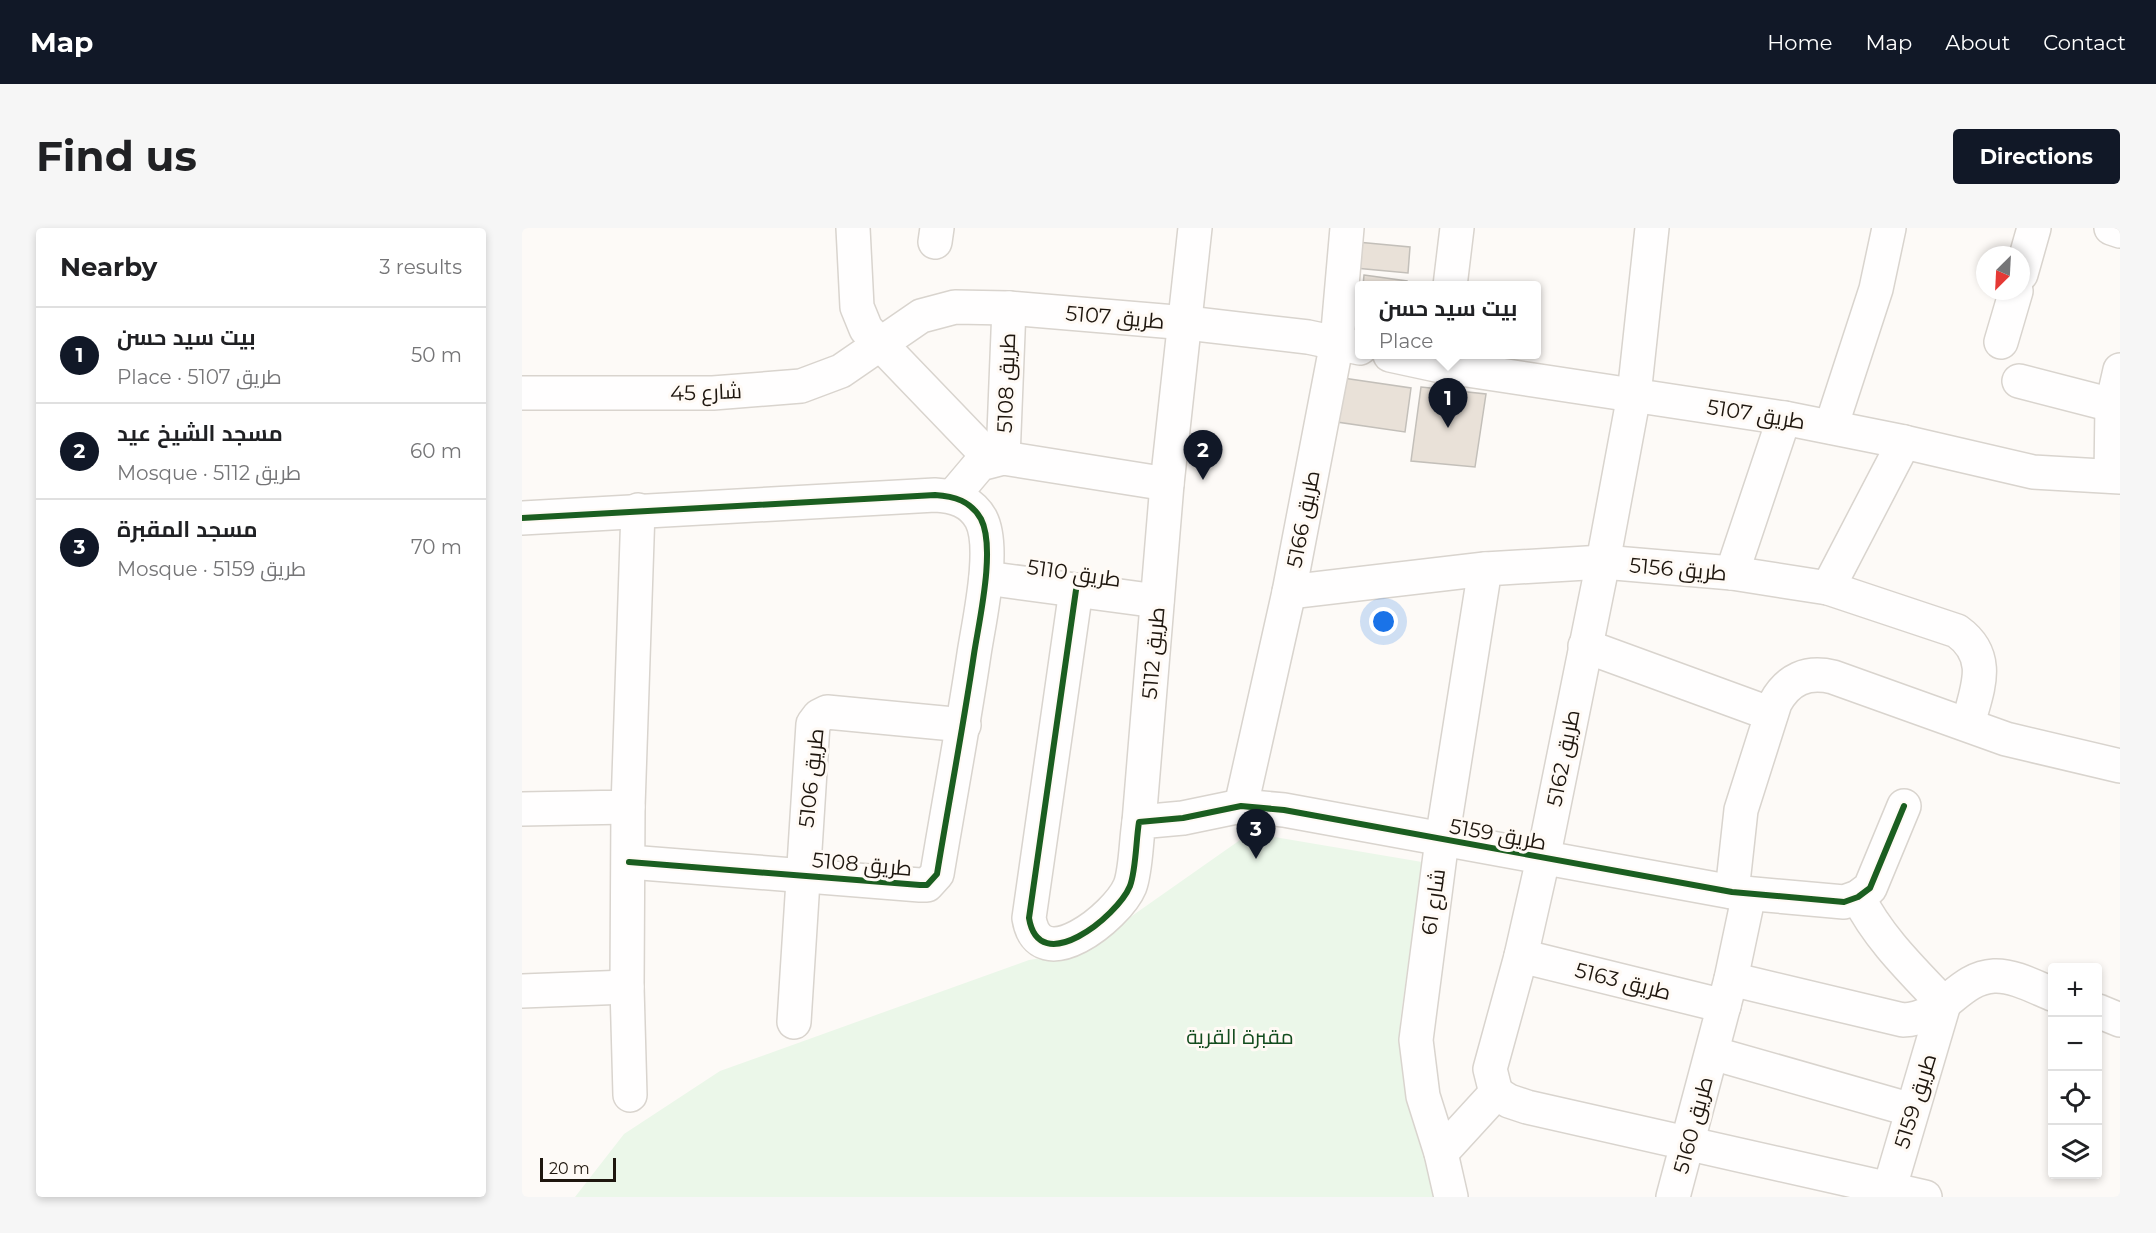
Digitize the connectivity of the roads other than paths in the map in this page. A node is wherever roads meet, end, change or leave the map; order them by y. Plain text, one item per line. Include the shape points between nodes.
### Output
1 (854, 228) edge
2 (1195, 228) edge
3 (1347, 228) edge
4 (1457, 228) edge
5 (1652, 228) edge
6 (1888, 228) edge
7 (2034, 228) edge
8 (2111, 228) edge
9 (2120, 231) edge
10 (2029, 246) edge
11 (1450, 281) edge
12 (2013, 300) edge
13 (1009, 309) junction
14 (1187, 323) junction
15 (2001, 342) dead end
16 (879, 344) junction
17 (1348, 345) edge
18 (1442, 360) edge
19 (2120, 370) edge
20 (2019, 381) dead end
21 (522, 393) edge
22 (1634, 395) junction
23 (2112, 405) junction
24 (1784, 418) junction
25 (1831, 427) junction
26 (1904, 442) junction
27 (997, 458) junction
28 (2116, 477) edge
29 (1167, 484) junction
30 (953, 496) junction
31 (638, 510) junction
32 (522, 518) edge
33 (1604, 562) junction
34 (1485, 569) junction
35 (1732, 573) junction
36 (986, 578) junction
37 (1828, 588) junction
38 (1076, 590) junction
39 (1289, 592) junction
40 (1157, 601) junction
41 (1586, 646) junction
42 (1771, 714) junction
43 (1968, 724) junction
44 (964, 725) junction
45 (2120, 766) edge
46 (1241, 806) junction
47 (1904, 806) dead end
48 (628, 807) junction
49 (522, 809) edge
50 (1139, 822) junction
51 (1442, 840) junction
52 (1543, 859) junction
53 (629, 862) junction
54 (803, 876) junction
55 (1741, 893) junction
56 (1858, 897) junction
57 (1521, 956) junction
58 (627, 987) junction
59 (522, 991) edge
60 (1728, 992) junction
61 (2048, 992) edge
62 (1944, 1004) junction
63 (2102, 1013) edge
64 (2120, 1020) edge
65 (794, 1022) dead end
66 (1712, 1053) junction
67 (1496, 1093) junction
68 (630, 1095) dead end
69 (1912, 1110) junction
70 (1689, 1144) junction
71 (1441, 1153) junction
72 (1888, 1193) edge
73 (1450, 1197) edge
74 (1673, 1197) edge
75 (1924, 1197) edge

1 - 16 street via 857,307 866,329
2 - 14 street, طريق 5112
3 - 17 street, طريق 5166
4 - 11 street
5 - 22 street, طريق 5162
6 - 25 street via 1876,289
7 - 10 street
8 - 9 street
12 - 15 street
13 - 14 street, طريق 5107
13 - 16 street, طريق 5107 via 955,307 932,312
13 - 27 street, طريق 5108
14 - 17 street, طريق 5107
14 - 29 street, طريق 5112
16 - 21 street, شارع 45 via 842,371 801,386 713,393
16 - 27 street
17 - 39 street, طريق 5166
18 - 22 street, طريق 5107
19 - 23 street
20 - 23 street
22 - 24 street, طريق 5107
22 - 33 street, طريق 5162
23 - 28 street
24 - 25 street, طريق 5107
24 - 35 street
25 - 26 street, طريق 5107
26 - 28 street, طريق 5107 via 2033,472
26 - 37 street
27 - 29 street
27 - 30 street via 972,471
29 - 40 street, طريق 5112
30 - 31 street
30 - 36 street via 969,504 981,519 986,538
31 - 32 street
31 - 48 street
33 - 34 street, طريق 5156
33 - 35 street, طريق 5156
33 - 41 street, طريق 5162
34 - 39 street, طريق 5156
34 - 51 street, شارع 61
35 - 37 street, طريق 5156
36 - 38 street, طريق 5110
36 - 44 street
37 - 43 street, طريق 5156 via 1957,631 1968,639 1980,662
38 - 40 street, طريق 5110
38 - 50 street, طريق 5112 via 1029,918 1031,930 1039,940 1063,944 1112,911 1130,886
39 - 46 street, طريق 5166
40 - 50 street, طريق 5112
41 - 42 street
41 - 52 street, طريق 5162
42 - 43 street via 1780,692 1788,684 1810,674 1821,674
42 - 55 street via 1741,810
43 - 45 street via 2015,742
44 - 54 street, طريق 5108 via 933,881 920,885
44 - 54 street, طريق 5106 via 837,712 819,716 812,733
46 - 50 street, طريق 5159
46 - 51 street, طريق 5159 via 1284,810
47 - 56 street via 1877,875 1870,888
48 - 49 street
48 - 53 street
51 - 52 street, طريق 5159
51 - 71 street, شارع 61 via 1416,1040 1423,1096
52 - 55 street, طريق 5159
52 - 57 street, طريق 5162
53 - 54 street, طريق 5108
53 - 58 street
54 - 65 street, طريق 5106
55 - 56 street, طريق 5159 via 1844,902
55 - 60 street
56 - 62 street via 1897,954
57 - 60 street, طريق 5163
57 - 67 street, طريق 5162 via 1490,1069
58 - 59 street
58 - 68 street
60 - 62 street, طريق 5159 via 1903,1020 1919,1020
60 - 66 street, طريق 5160
61 - 62 street, طريق 5159 via 1995,976 1975,980
62 - 69 street, طريق 5159
63 - 64 street
66 - 69 street
66 - 70 street, طريق 5160
67 - 70 street via 1527,1107
67 - 71 street
69 - 72 street, طريق 5159
70 - 72 street
70 - 74 street, طريق 5160
71 - 73 street, شارع 61
72 - 75 street

